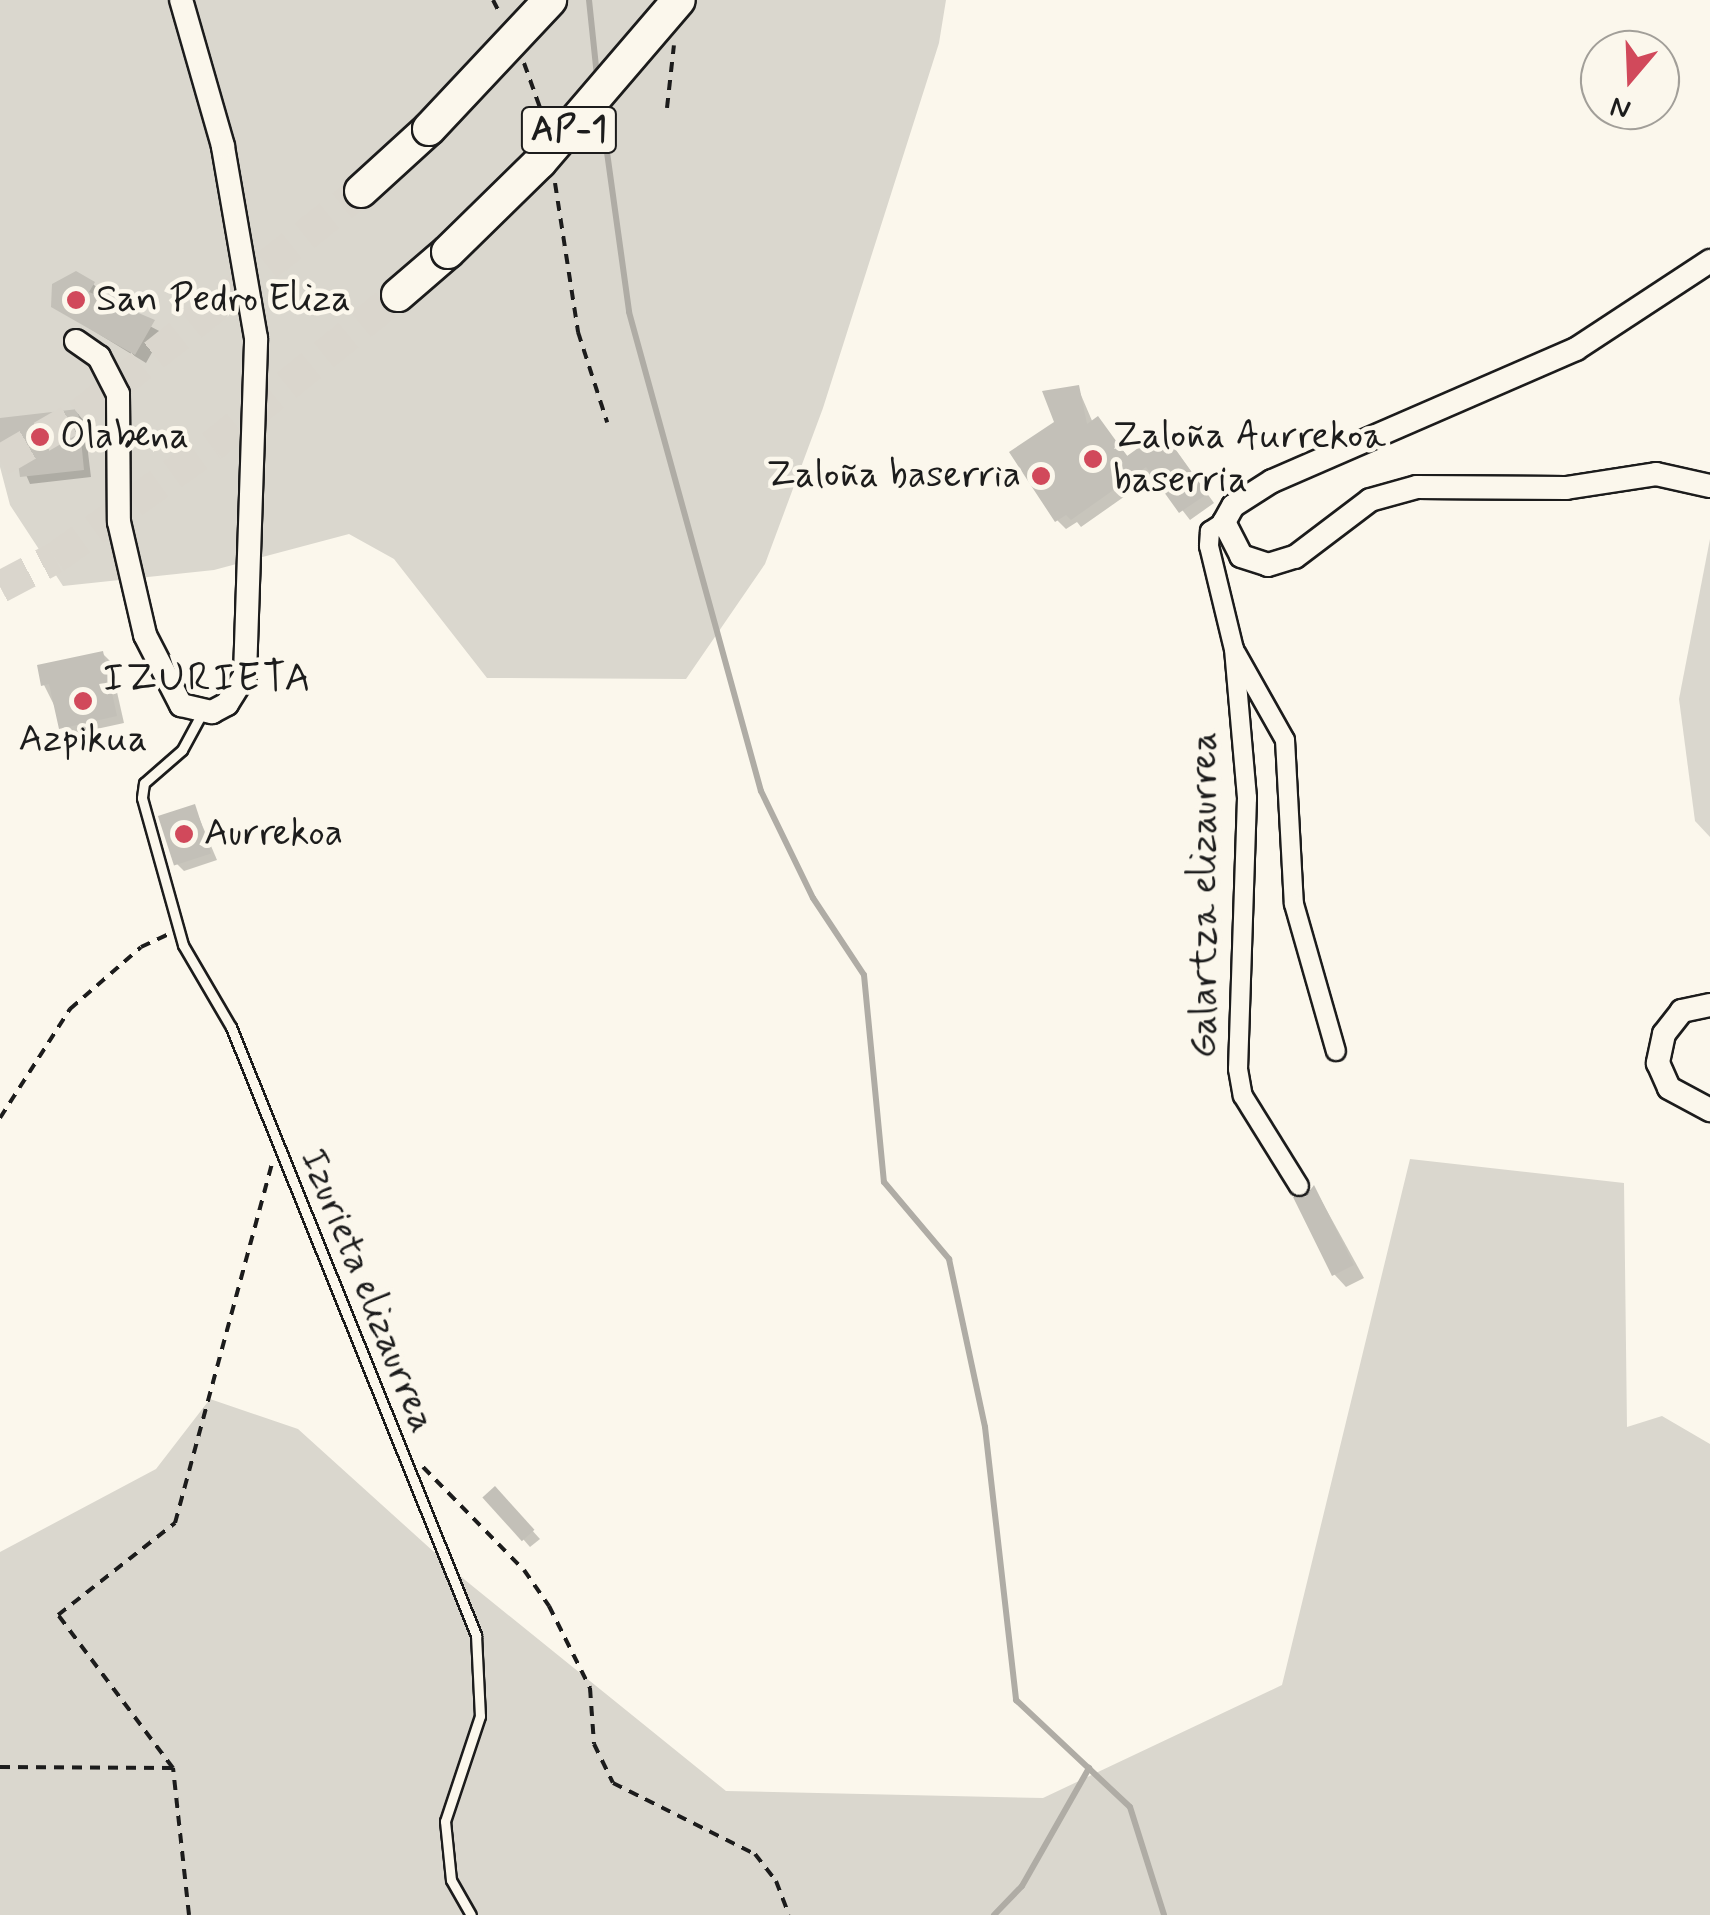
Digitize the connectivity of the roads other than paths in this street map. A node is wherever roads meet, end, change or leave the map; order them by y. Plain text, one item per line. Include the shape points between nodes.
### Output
1 (181, 0) edge
2 (550, 0) edge
3 (679, 0) edge
4 (362, 190) tunnel mouth
5 (1710, 260) edge
6 (398, 295) tunnel mouth
7 (76, 341) dead end
8 (1710, 486) edge
9 (1224, 522) junction
10 (1234, 648) junction
11 (202, 713) junction
12 (1710, 1004) edge
13 (1336, 1051) dead end
14 (1710, 1110) edge
15 (1298, 1186) dead end
16 (471, 1915) edge

1 - 11 street via 223,146 256,355 245,676 227,704
2 - 4 highway, AP-1, bridge
3 - 6 highway, AP-1, bridge via 540,162
5 - 9 street via 1576,348 1272,481 1233,506
7 - 11 street via 99,357 118,394 119,522 145,636 168,690 181,705
8 - 9 street via 1656,474 1566,488 1394,492 1356,508 1295,557 1268,564 1241,556
9 - 10 street, Galartza elizaurrea via 1210,531 1208,546
10 - 13 street, Galartza elizaurrea via 1285,740 1294,904
10 - 15 street, Galartza elizaurrea via 1247,798 1238,1069 1243,1096
11 - 16 lane, Izurieta elizaurrea via 190,740 141,790 178,930 231,1027 276,1148 350,1311 480,1655 478,1726 444,1821 451,1880
12 - 14 street via 1682,1011 1672,1022 1658,1063 1669,1088

